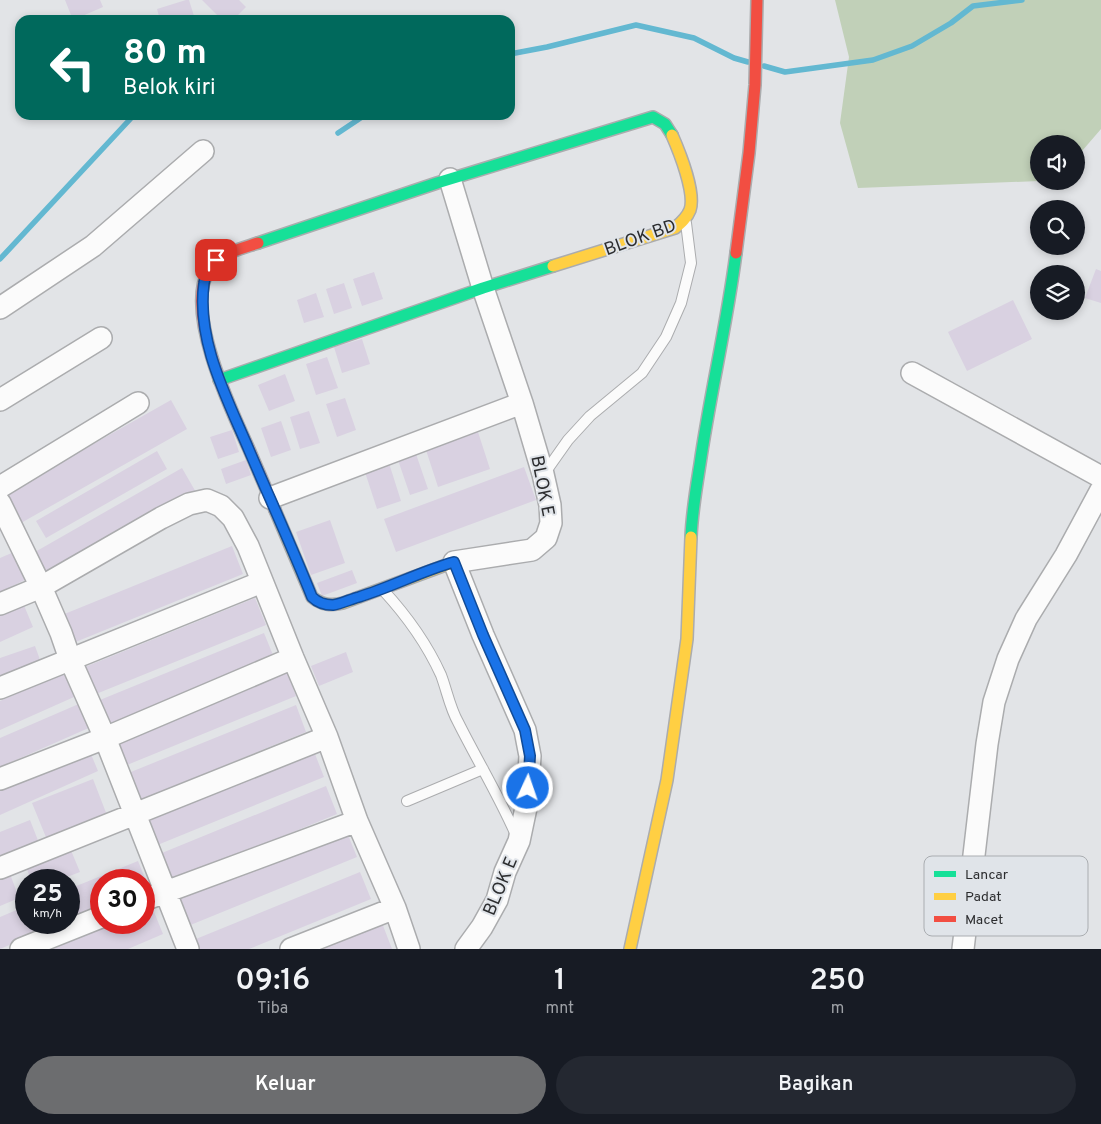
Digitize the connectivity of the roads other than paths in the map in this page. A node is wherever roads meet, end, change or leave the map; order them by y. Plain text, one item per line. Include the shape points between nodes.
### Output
1 (757, 0) edge
2 (203, 151) dead end
3 (450, 179) junction
4 (686, 220) junction
5 (483, 288) junction
6 (0, 308) edge
7 (101, 338) dead end
8 (912, 373) dead end
9 (218, 380) junction
10 (0, 400) edge
11 (138, 403) dead end
12 (522, 403) junction
13 (543, 474) junction
14 (1101, 477) edge
15 (0, 487) edge
16 (1101, 490) edge
17 (270, 498) junction
18 (0, 503) edge
19 (454, 562) junction
20 (262, 582) junction
21 (41, 587) junction
22 (382, 589) junction
23 (0, 604) edge
24 (293, 658) junction
25 (70, 659) junction
26 (0, 688) edge
27 (327, 736) junction
28 (105, 738) junction
29 (484, 769) junction
30 (0, 779) edge
31 (407, 801) dead end
32 (134, 814) junction
33 (357, 821) junction
34 (519, 841) junction
35 (974, 856) edge
36 (0, 868) edge
37 (164, 892) junction
38 (155, 896) edge
39 (395, 908) junction
40 (90, 921) edge
41 (965, 936) edge
42 (21, 949) edge
43 (188, 949) edge
44 (291, 949) edge
45 (409, 949) edge
46 (466, 949) edge
47 (630, 949) edge
48 (963, 949) edge

1 - 47 street via 749,153 730,298 692,516 687,639 668,771
2 - 6 street via 93,246
3 - 4 street, BLOK BD via 653,117 666,124 672,132 690,186 692,205
3 - 5 street, BLOK E
3 - 9 street via 291,231 216,260 204,281 203,308 207,340
4 - 5 street, BLOK BD via 675,228
4 - 13 lane via 690,263 681,303 666,337 642,373 590,416
5 - 9 street, BLOK BD
5 - 12 street, BLOK E
7 - 10 street
8 - 14 street
9 - 17 street
11 - 15 street
12 - 13 street, BLOK E
12 - 17 street
13 - 19 street, BLOK E via 551,523 546,538 532,550
16 - 35 street via 1026,619 1008,659 994,702
17 - 22 street via 317,602 334,605
18 - 21 street
19 - 22 street
19 - 34 street, BLOK E via 525,730 530,756 528,804
20 - 21 street via 233,518 221,506 207,500 189,504 161,518
20 - 24 street
20 - 25 street
21 - 23 street
21 - 25 street
22 - 29 lane via 419,634 441,675 457,720
24 - 27 street
24 - 28 street
25 - 26 street
25 - 28 street
27 - 32 street
27 - 33 street
28 - 30 street
28 - 32 street
29 - 31 lane
29 - 34 lane
32 - 36 street
32 - 37 street
33 - 37 street
33 - 39 street
34 - 46 street, BLOK E via 505,872 498,900
37 - 38 street
37 - 43 street
39 - 44 street
39 - 45 street
40 - 42 street
41 - 48 street

